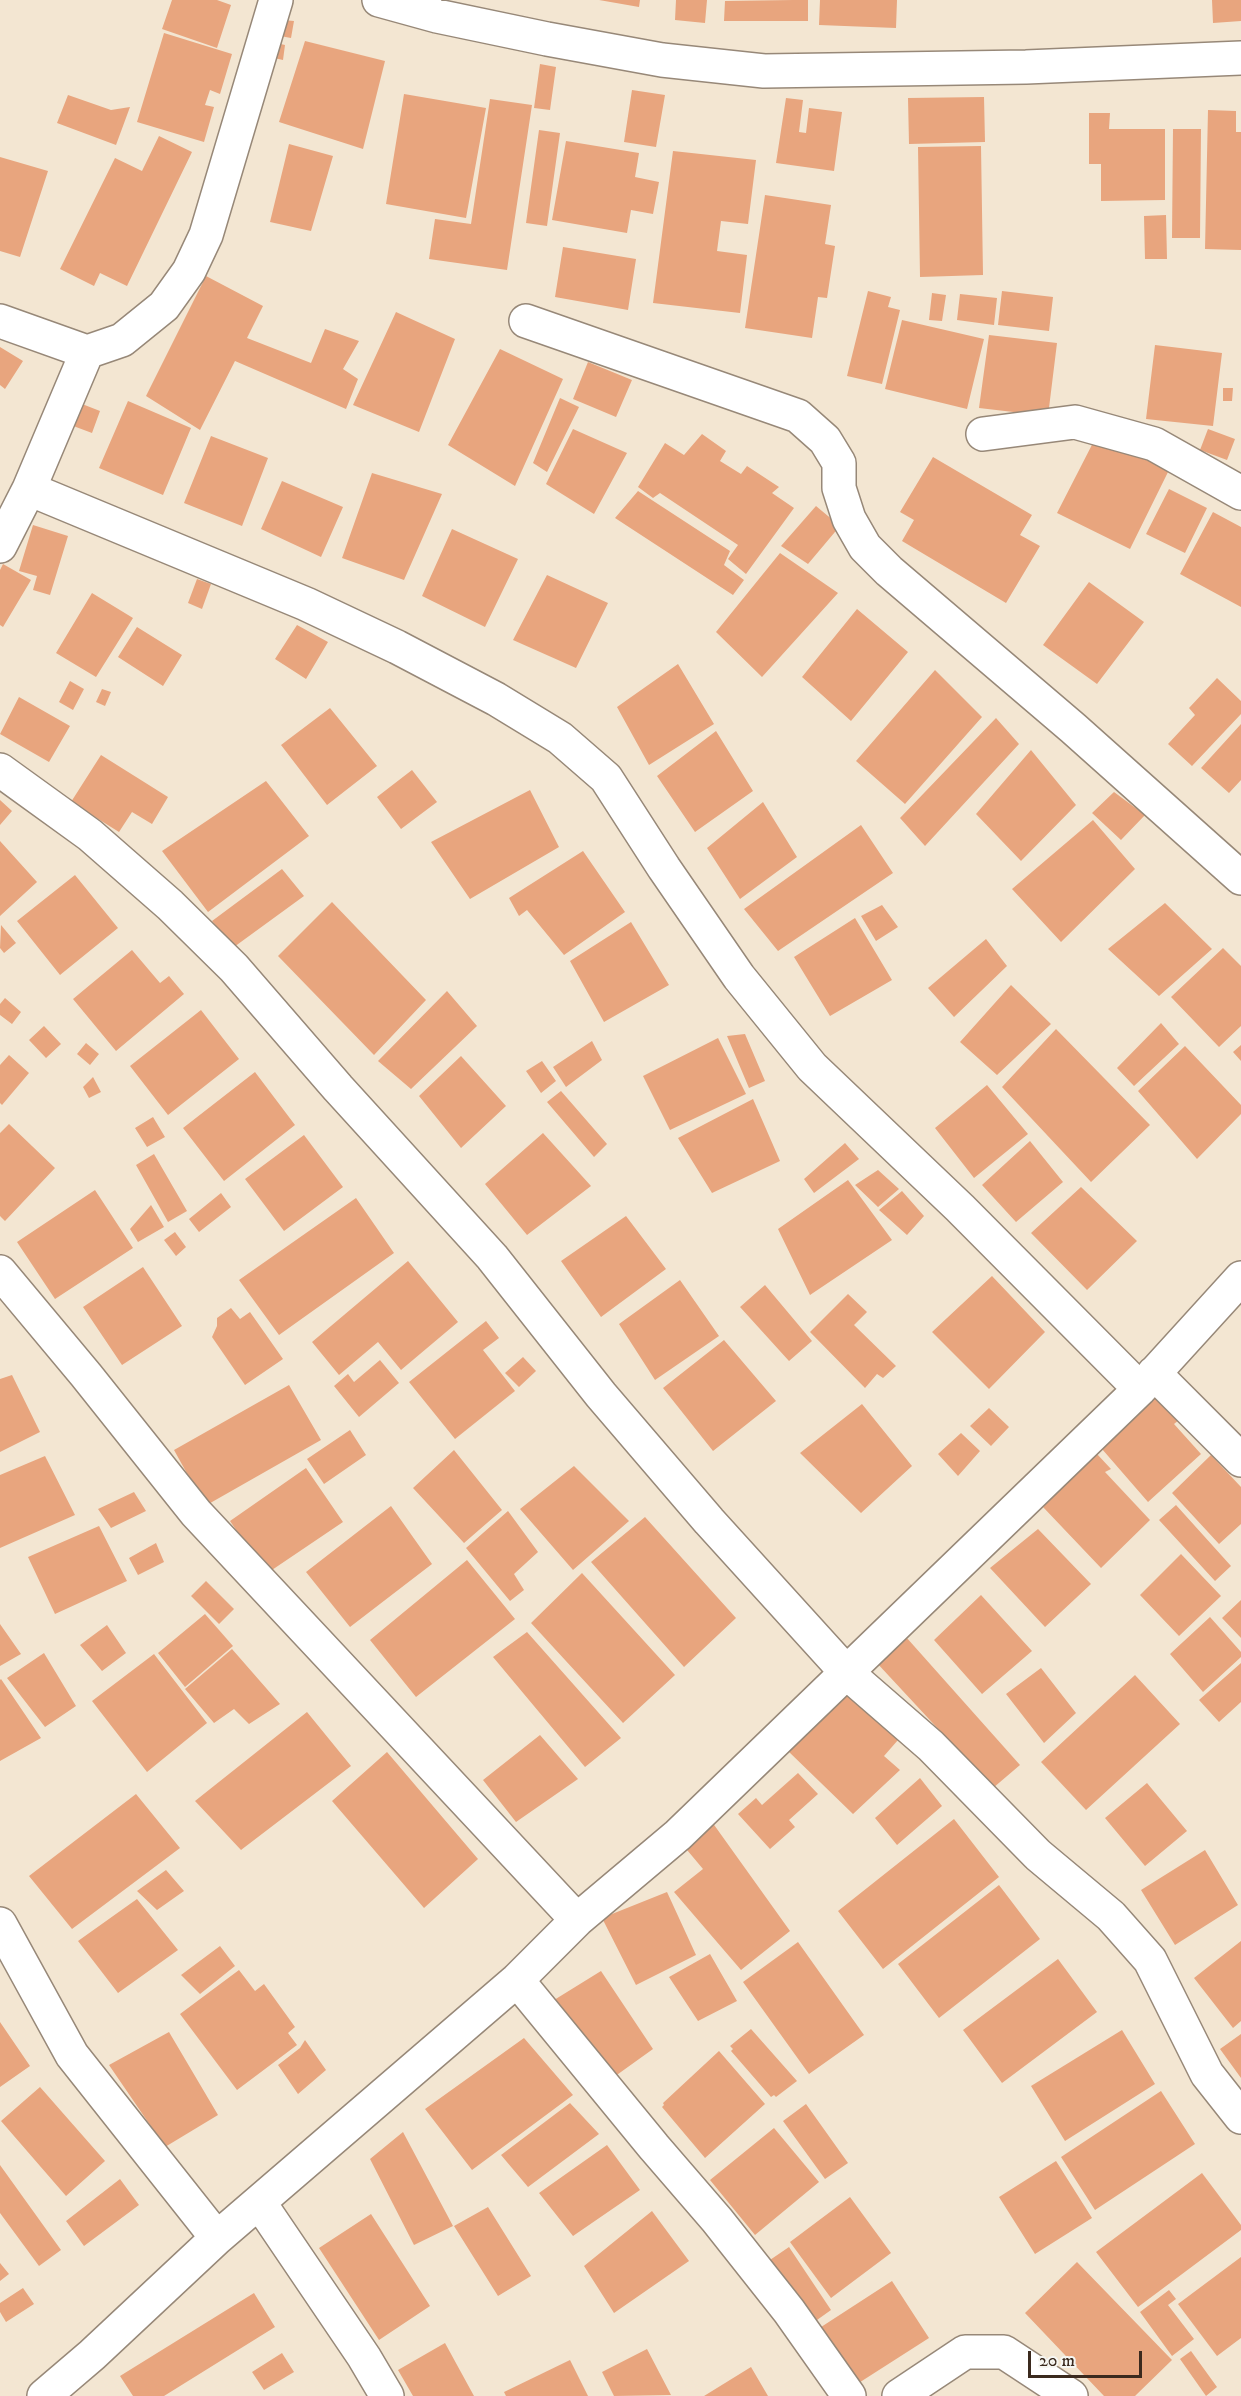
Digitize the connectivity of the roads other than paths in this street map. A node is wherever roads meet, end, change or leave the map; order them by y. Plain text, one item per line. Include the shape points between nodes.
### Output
1 (276, 0) edge
2 (379, 0) edge
3 (1241, 58) edge
4 (0, 321) edge
5 (526, 321) dead end
6 (87, 352) junction
7 (983, 434) dead end
8 (29, 489) junction
9 (1241, 493) edge
10 (0, 546) edge
11 (0, 770) edge
12 (1241, 878) edge
13 (0, 1272) edge
14 (1241, 1278) edge
15 (1147, 1381) junction
16 (1241, 1460) edge
17 (847, 1673) junction
18 (578, 1920) junction
19 (0, 1924) edge
20 (517, 1980) junction
21 (1241, 2117) edge
22 (259, 2202) junction
23 (217, 2238) junction
24 (44, 2396) edge
25 (387, 2396) edge
26 (849, 2396) edge
27 (899, 2396) edge
28 (1071, 2396) edge

1 - 6 street via 206,235 189,271 164,306 122,340
2 - 3 street via 547,39 662,60 764,71 1026,67
4 - 6 street
5 - 12 street via 798,416 825,440 839,463 839,488 849,519 865,546
6 - 8 street
7 - 9 street via 1075,423 1154,444
8 - 10 street
8 - 15 street via 306,604 476,688 560,738 606,778 739,977 812,1067
11 - 17 street via 90,835 234,968 492,1257 693,1503
13 - 18 street via 196,1513
14 - 15 street
15 - 16 street
15 - 17 street
17 - 18 street via 678,1835
17 - 21 street via 931,1746 1038,1855 1112,1916 1150,1960 1208,2073
18 - 20 street
19 - 23 street via 72,2055
20 - 22 street
20 - 26 street via 717,2220
22 - 23 street
22 - 25 street
23 - 24 street
27 - 28 street via 965,2352 1004,2352

